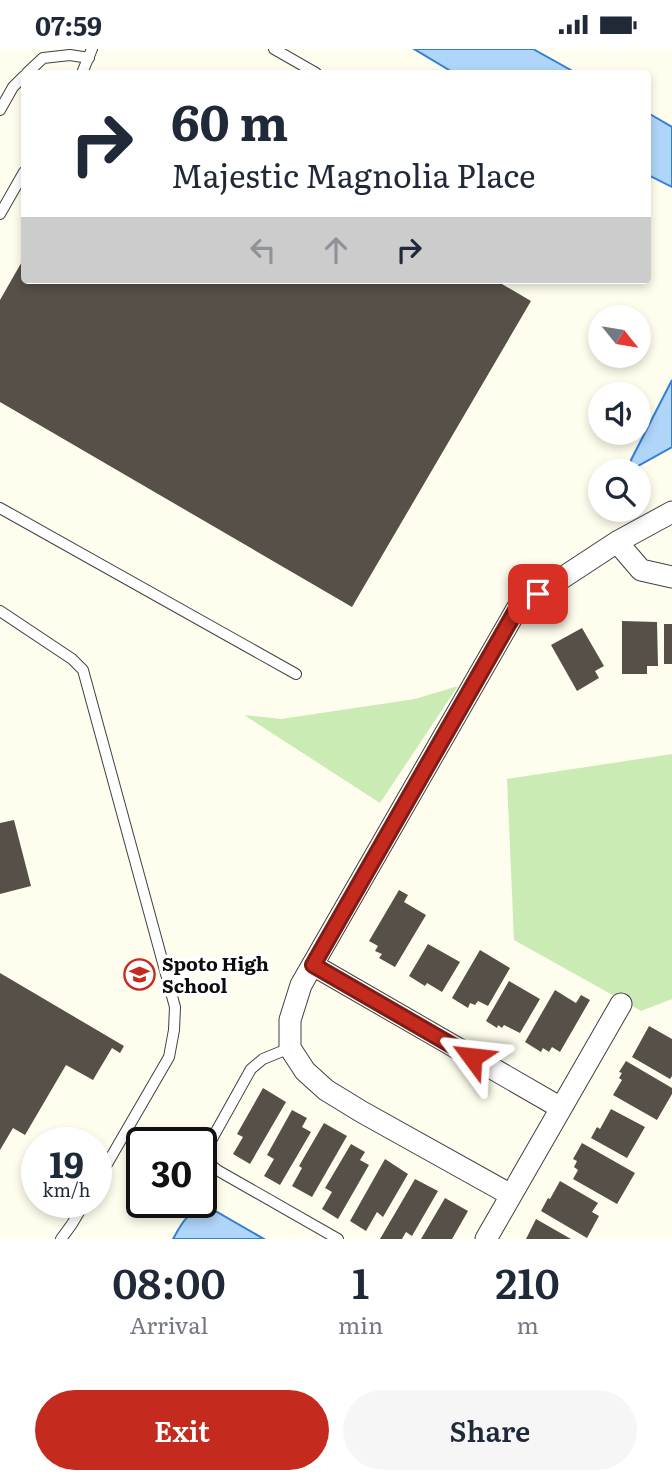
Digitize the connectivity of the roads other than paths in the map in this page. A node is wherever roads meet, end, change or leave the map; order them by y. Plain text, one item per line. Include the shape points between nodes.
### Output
1 (274, 49) edge
2 (90, 53) edge
3 (31, 70) edge
4 (83, 70) edge
5 (311, 70) edge
6 (21, 80) edge
7 (0, 110) edge
8 (21, 177) edge
9 (0, 214) edge
10 (0, 508) edge
11 (672, 512) edge
12 (617, 542) junction
13 (672, 576) edge
14 (0, 611) edge
15 (296, 674) dead end
16 (313, 965) junction
17 (621, 1004) dead end
18 (290, 1048) junction
19 (561, 1108) junction
20 (112, 1155) edge
21 (511, 1195) junction
22 (76, 1218) edge
23 (61, 1239) edge
24 (338, 1239) edge
25 (486, 1239) edge

1 - 5 lane
2 - 3 lane via 43,58
2 - 4 lane
6 - 7 lane
8 - 9 lane
10 - 15 lane
11 - 12 street
12 - 13 street via 641,570
12 - 16 street via 518,607
14 - 20 lane via 83,670 175,1007 169,1057
16 - 18 street via 290,1020
16 - 19 street
17 - 19 street
18 - 21 street via 305,1072 327,1090
18 - 24 lane via 251,1069 208,1146 209,1163
19 - 21 street
21 - 25 street
22 - 23 lane

